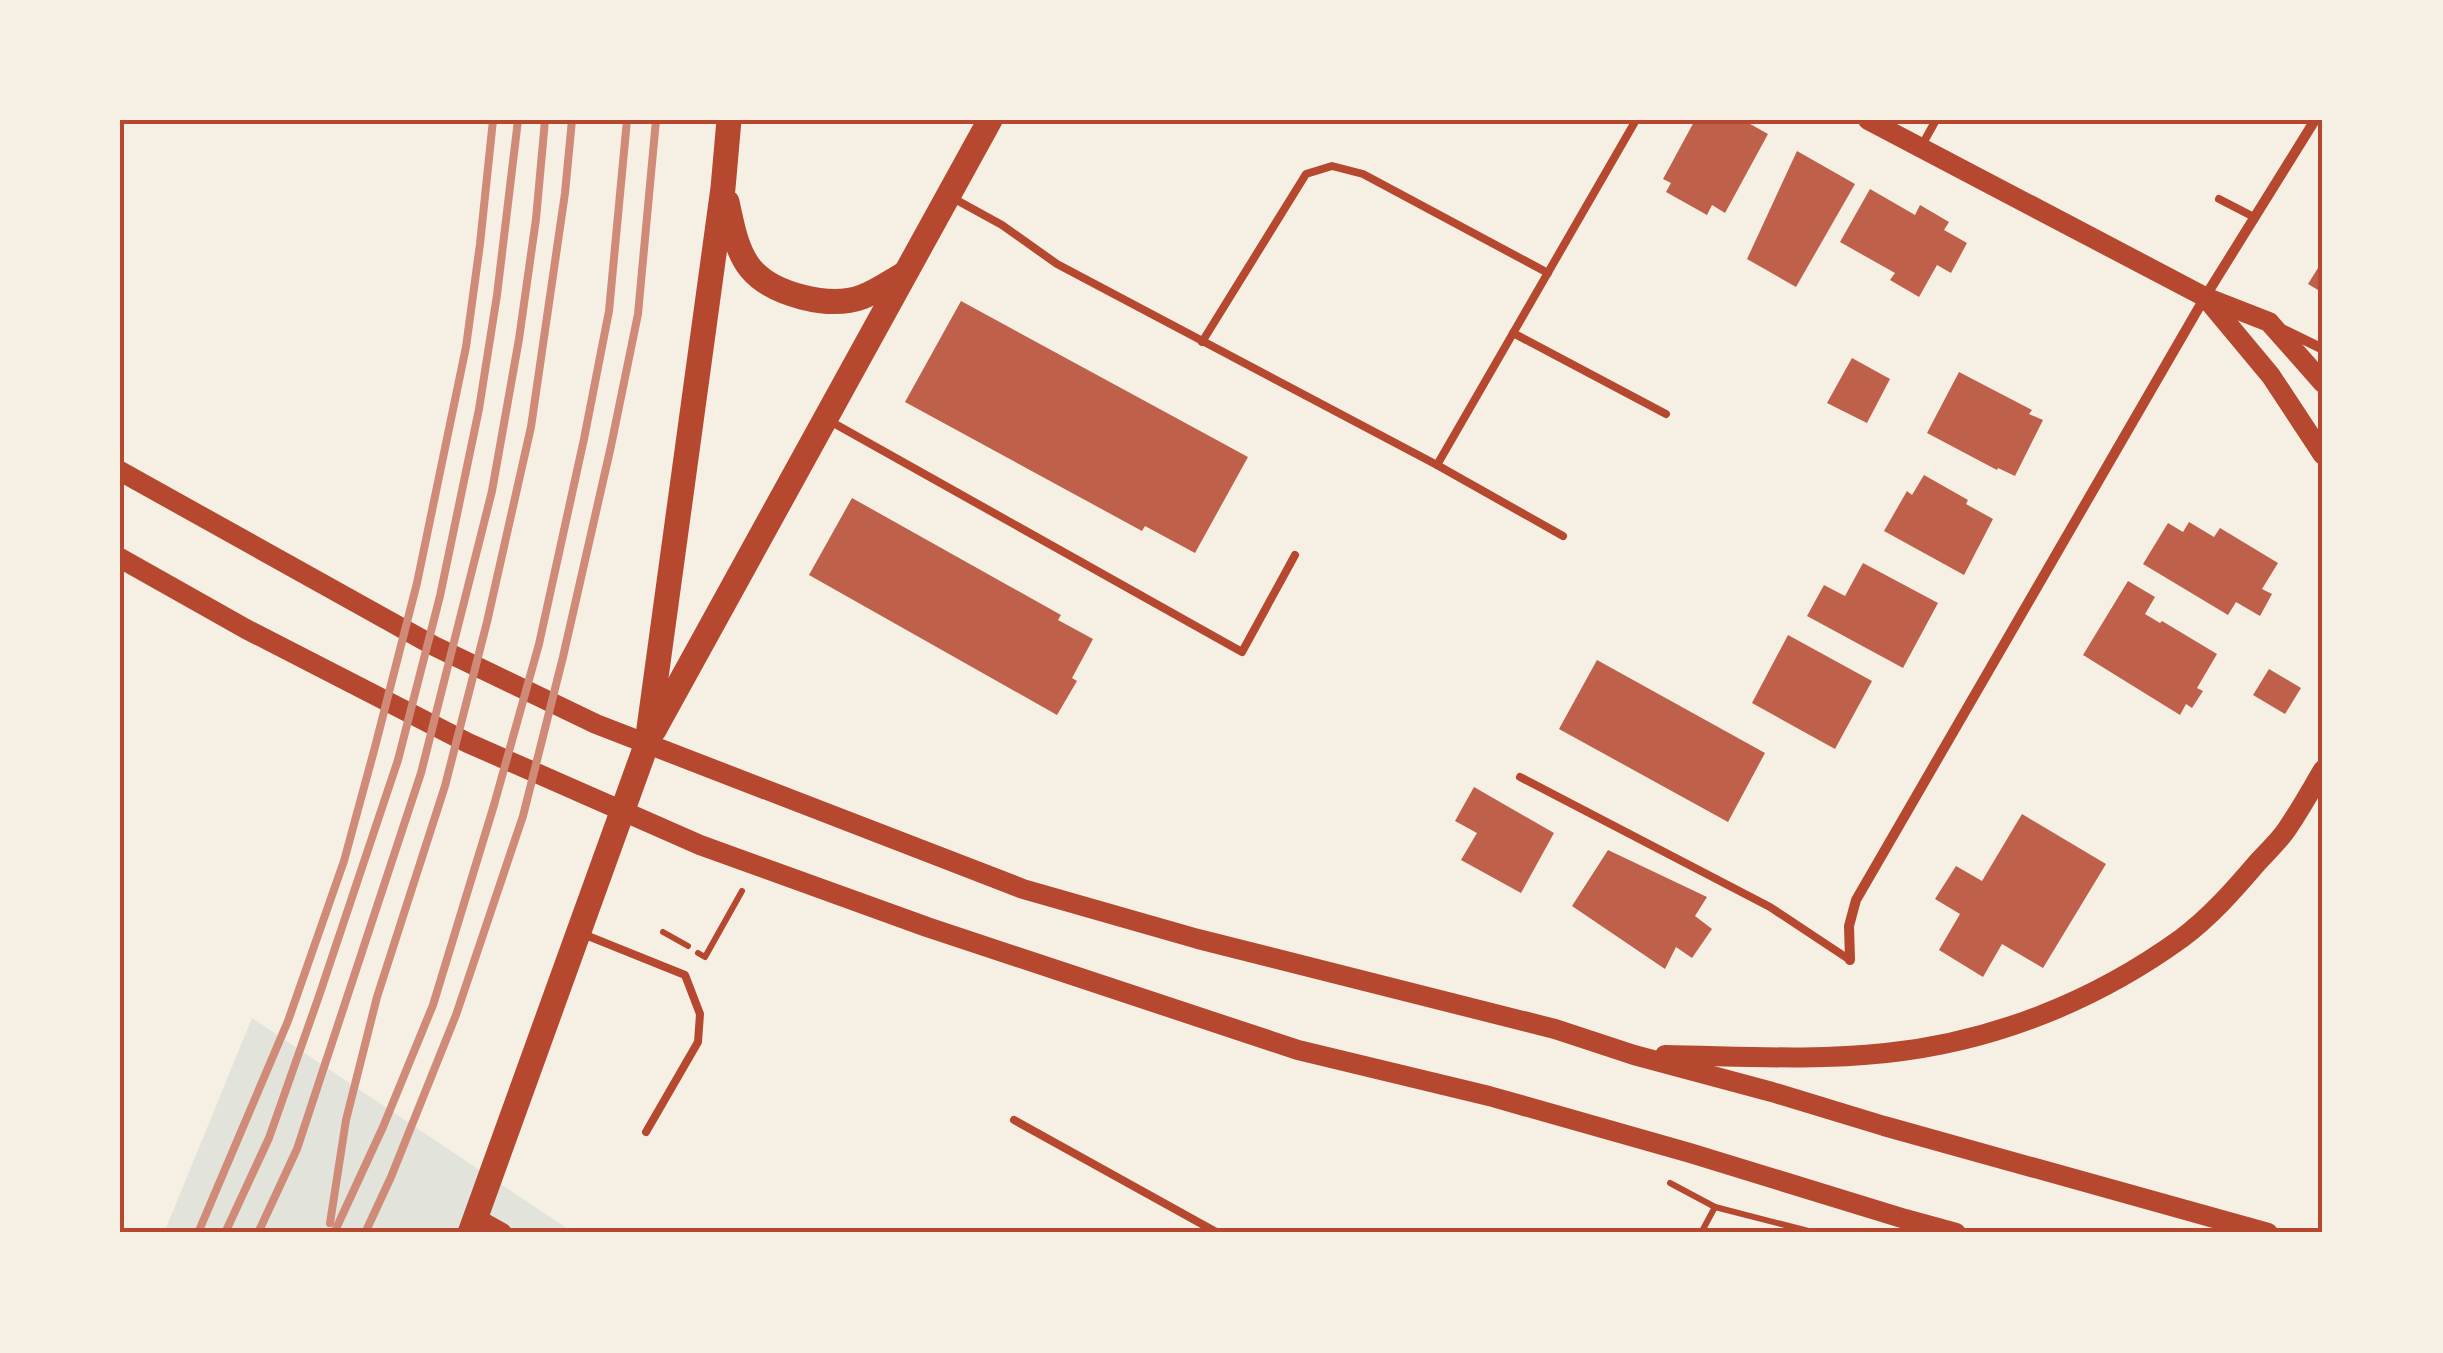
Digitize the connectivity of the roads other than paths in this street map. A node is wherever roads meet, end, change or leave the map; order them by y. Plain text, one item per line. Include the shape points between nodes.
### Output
1 (729, 120) edge
2 (1636, 120) edge
3 (1868, 120) edge
4 (1936, 120) edge
5 (2313, 120) edge
6 (982, 122) edge
7 (1920, 149) junction
8 (723, 188) junction
9 (947, 195) junction
10 (2219, 199) dead end
11 (2254, 217) junction
12 (1548, 272) junction
13 (904, 274) junction
14 (2205, 297) junction
15 (2268, 322) junction
16 (1513, 333) junction
17 (1202, 342) junction
18 (2323, 349) edge
19 (2323, 383) edge
20 (1666, 414) dead end
21 (825, 419) junction
22 (2323, 455) edge
23 (1437, 464) junction
24 (120, 471) edge
25 (1563, 536) dead end
26 (1295, 555) dead end
27 (120, 558) edge
28 (647, 743) junction
29 (2323, 770) edge
30 (1520, 777) dead end
31 (579, 933) junction
32 (1850, 960) joint
33 (1634, 1055) junction
34 (1014, 1120) dead end
35 (646, 1132) dead end
36 (474, 1226) edge
37 (1900, 1226) edge
38 (502, 1233) edge
39 (1218, 1233) edge
40 (1956, 1233) edge
41 (2268, 1233) edge

1 - 8 main road
2 - 12 lane
3 - 7 main road
4 - 7 lane
5 - 11 street
6 - 9 main road
7 - 14 main road
8 - 13 main road via 743,255 778,290 818,301 860,298
8 - 28 main road
9 - 13 main road
9 - 17 lane
10 - 11 lane
11 - 14 street
12 - 16 lane
12 - 17 lane via 1362,174 1332,166 1306,174
13 - 21 main road
14 - 15 main road
14 - 22 main road via 2271,376
14 - 32 street via 1856,900
15 - 18 street
15 - 19 main road
16 - 20 lane
16 - 23 lane
17 - 23 lane
21 - 26 lane via 1242,652
21 - 28 main road
23 - 25 lane
24 - 33 main road via 434,646 596,724 806,806 1024,888
27 - 37 main road via 468,744 718,851 1298,1050 1690,1153
28 - 31 main road
29 - 33 main road via 2286,830 2196,926 2068,1005 1952,1043 1888,1053
30 - 32 lane via 1770,907
31 - 35 lane via 685,975 700,1014 698,1042
31 - 36 main road
33 - 41 main road
34 - 39 lane
36 - 38 main road
37 - 40 main road

